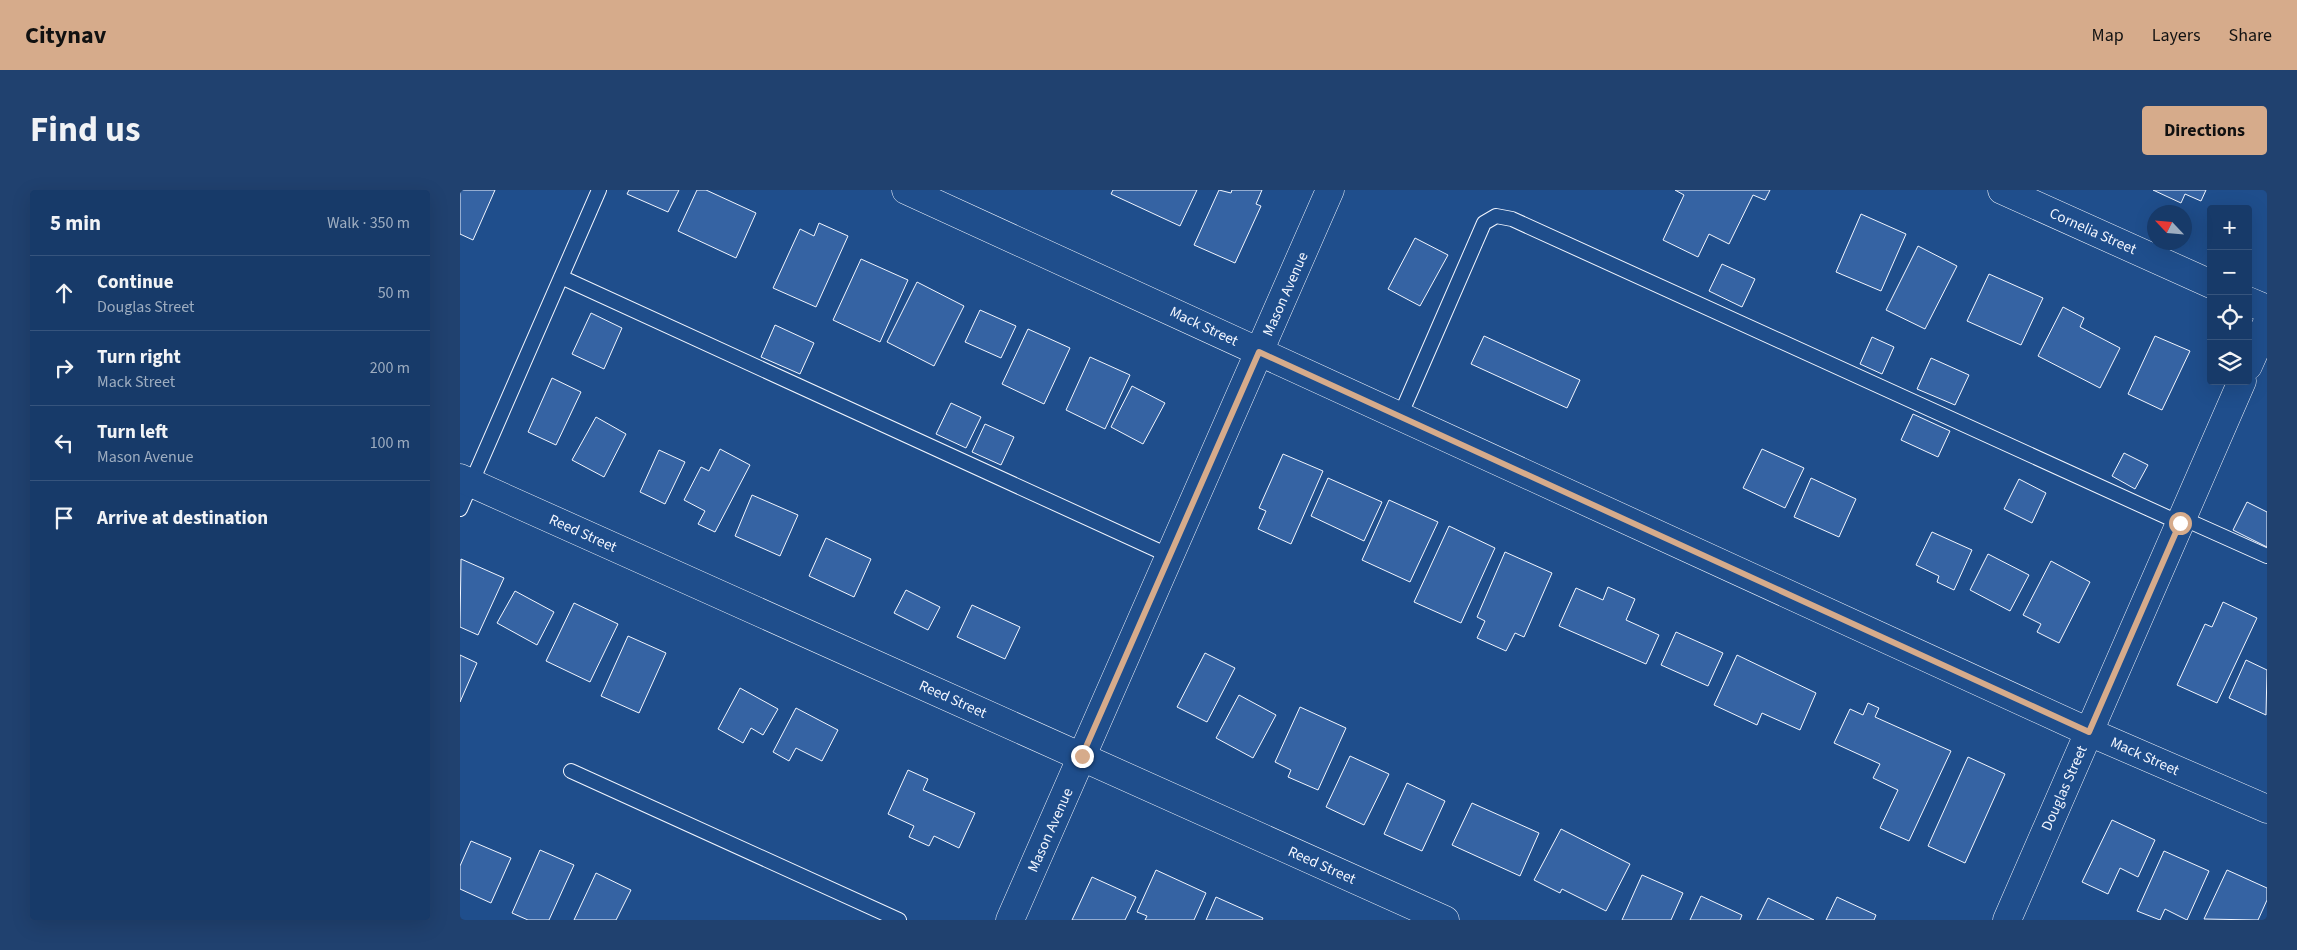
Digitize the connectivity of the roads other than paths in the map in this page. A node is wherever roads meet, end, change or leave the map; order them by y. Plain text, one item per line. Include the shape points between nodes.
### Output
1 (599, 190) edge
2 (906, 190) edge
3 (1330, 190) edge
4 (2002, 190) edge
5 (560, 277) junction
6 (2207, 282) edge
7 (2252, 303) edge
8 (2267, 309) edge
9 (2267, 323) edge
10 (1259, 352) junction
11 (2252, 357) edge
12 (2240, 385) edge
13 (1400, 416) junction
14 (466, 480) edge
15 (460, 509) edge
16 (2181, 520) junction
17 (1170, 556) junction
18 (2267, 556) edge
19 (2089, 732) junction
20 (1082, 756) junction
21 (571, 772) dead end
22 (2267, 809) edge
23 (899, 920) edge
24 (1010, 920) edge
25 (1445, 920) edge
26 (2007, 920) edge

1 - 5 lane
2 - 10 street, Mack Street
3 - 10 street, Mason Avenue
4 - 6 street, Cornelia Street
5 - 14 lane
5 - 17 lane
7 - 8 street
9 - 11 street
10 - 13 street, Mack Street
10 - 17 street, Mason Avenue
12 - 16 street, Douglas Street
13 - 16 lane via 1484,223 1496,216 1512,219
13 - 19 street, Mack Street
14 - 15 lane
14 - 20 street, Reed Street
16 - 18 lane
16 - 19 street, Douglas Street
17 - 20 street, Mason Avenue
19 - 22 street, Mack Street
19 - 26 street, Douglas Street
20 - 24 street, Mason Avenue
20 - 25 street, Reed Street
21 - 23 lane

